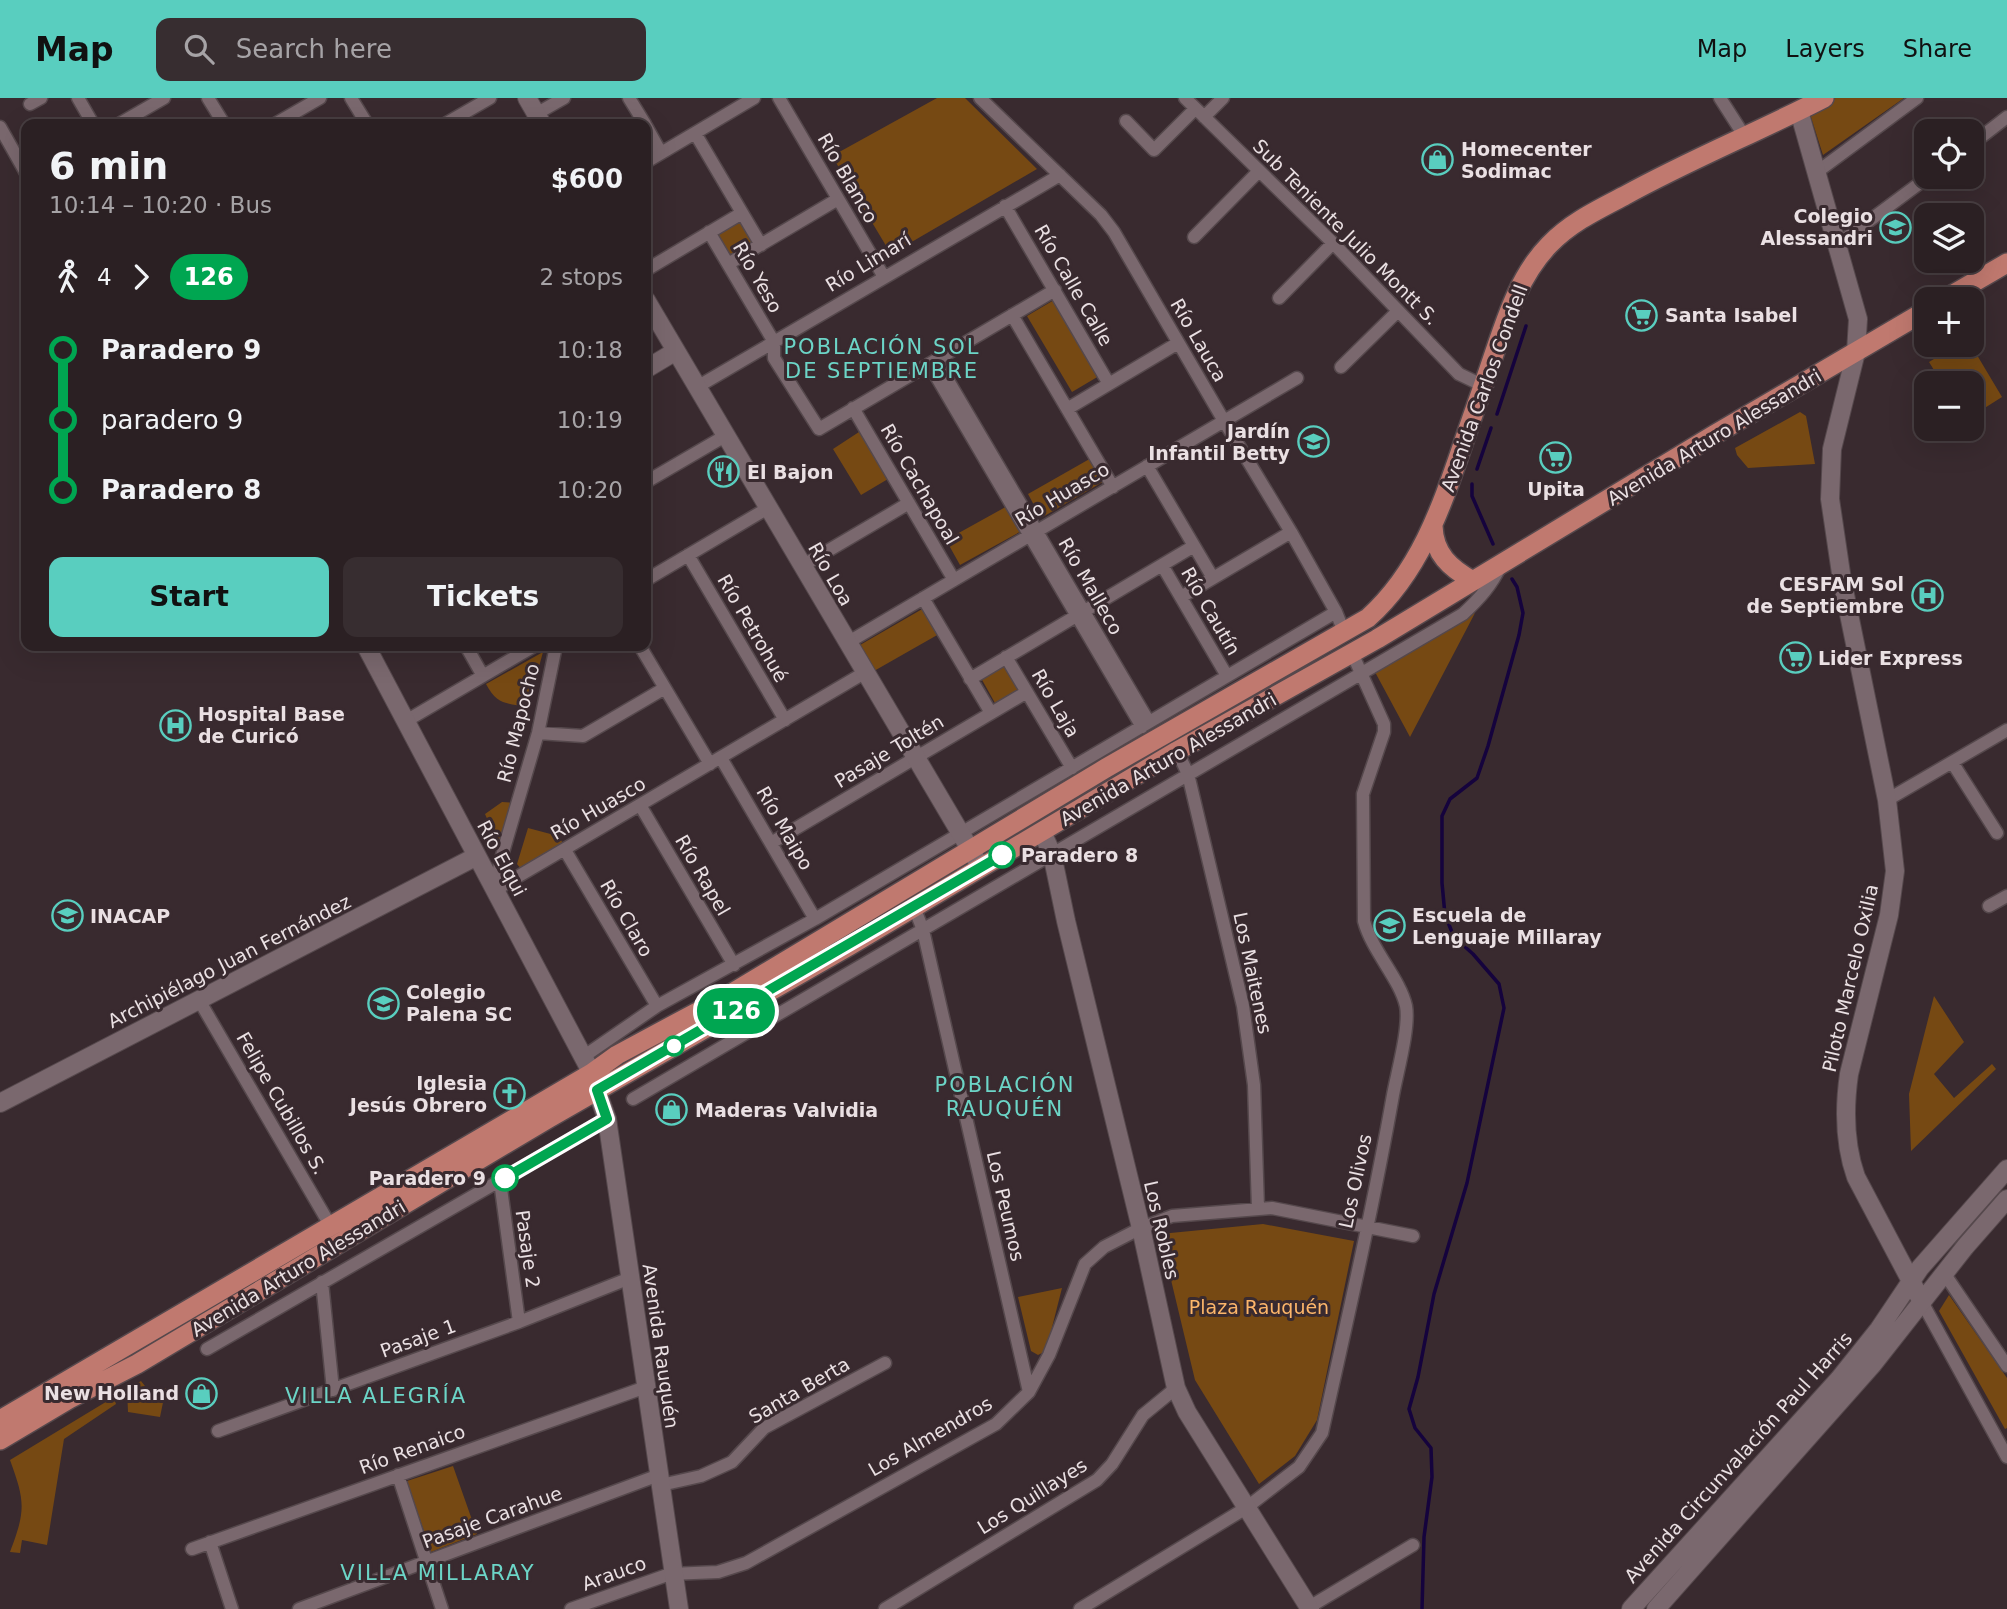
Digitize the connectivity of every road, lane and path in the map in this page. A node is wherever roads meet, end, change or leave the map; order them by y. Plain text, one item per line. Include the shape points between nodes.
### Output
1 (78, 98) edge
2 (164, 98) edge
3 (208, 98) edge
4 (320, 98) edge
5 (351, 98) edge
6 (490, 98) edge
7 (527, 98) edge
8 (564, 98) edge
9 (629, 98) edge
10 (754, 98) edge
11 (779, 98) edge
12 (981, 98) edge
13 (1185, 98) edge
14 (1223, 98) edge
15 (1720, 98) edge
16 (1824, 98) edge
17 (1917, 98) edge
18 (1795, 105) edge
19 (1200, 113) junction
20 (2007, 117) edge
21 (90, 119) edge
22 (128, 119) edge
23 (221, 119) edge
24 (284, 119) edge
25 (364, 119) edge
26 (454, 119) edge
27 (539, 119) edge
28 (641, 119) edge
29 (1126, 121) dead end
30 (0, 127) edge
31 (695, 133) junction
32 (651, 135) edge
33 (1984, 135) edge
34 (1745, 137) junction
35 (662, 153) junction
36 (651, 159) edge
37 (21, 164) edge
38 (1259, 171) junction
39 (1817, 172) junction
40 (1060, 175) junction
41 (1914, 187) edge
42 (838, 199) junction
43 (1005, 206) junction
44 (742, 213) junction
45 (709, 232) junction
46 (1195, 237) dead end
47 (1333, 243) junction
48 (1838, 244) junction
49 (761, 245) junction
50 (2007, 263) edge
51 (728, 264) junction
52 (651, 267) edge
53 (884, 277) junction
54 (1966, 287) edge
55 (1055, 290) junction
56 (1279, 298) dead end
57 (651, 308) edge
58 (1398, 311) junction
59 (1012, 315) junction
60 (1914, 318) edge
61 (774, 342) junction
62 (1178, 343) junction
63 (676, 351) junction
64 (1856, 352) junction
65 (932, 362) junction
66 (651, 366) edge
67 (1341, 367) dead end
68 (1297, 378) dead end
69 (1110, 384) junction
70 (1484, 386) junction
71 (697, 387) junction
72 (853, 408) junction
73 (1067, 409) junction
74 (1224, 421) junction
75 (725, 436) junction
76 (1147, 466) junction
77 (651, 479) edge
78 (1113, 487) junction
79 (909, 503) junction
80 (768, 508) junction
81 (1433, 526) junction
82 (1291, 532) junction
83 (1033, 533) junction
84 (1194, 547) junction
85 (688, 555) junction
86 (1162, 565) junction
87 (1502, 565) junction
88 (802, 566) junction
89 (651, 577) edge
90 (1213, 578) junction
91 (954, 580) junction
92 (1473, 581) junction
93 (1181, 597) junction
94 (923, 598) junction
95 (1336, 612) junction
96 (1080, 614) junction
97 (1368, 618) junction
98 (1344, 632) junction
99 (847, 643) junction
100 (369, 651) edge
101 (469, 651) edge
102 (526, 651) edge
103 (555, 651) edge
104 (643, 651) edge
105 (1352, 653) junction
106 (1006, 657) junction
107 (864, 673) junction
108 (1360, 673) junction
109 (483, 676) junction
110 (1227, 676) junction
111 (970, 678) junction
112 (665, 688) junction
113 (1027, 692) junction
114 (990, 713) junction
115 (785, 720) junction
116 (406, 721) junction
117 (1145, 725) junction
118 (2007, 730) edge
119 (538, 733) junction
120 (1177, 751) junction
121 (915, 758) junction
122 (715, 761) junction
123 (1952, 762) junction
124 (1072, 768) junction
125 (1188, 774) junction
126 (1887, 800) junction
127 (640, 805) junction
128 (1042, 832) junction
129 (1997, 833) dead end
130 (771, 843) junction
131 (964, 843) junction
132 (565, 849) junction
133 (1052, 855) junction
134 (478, 856) junction
135 (982, 867) junction
136 (495, 890) junction
137 (2007, 897) edge
138 (1989, 906) dead end
139 (914, 907) junction
140 (815, 919) junction
141 (923, 930) junction
142 (734, 965) junction
143 (200, 1000) junction
144 (657, 1006) junction
145 (591, 1073) junction
146 (633, 1099) dead end
147 (0, 1103) edge
148 (607, 1119) junction
149 (2007, 1169) edge
150 (500, 1181) junction
151 (2007, 1199) edge
152 (1258, 1208) junction
153 (1366, 1225) junction
154 (330, 1226) junction
155 (1141, 1228) junction
156 (1413, 1236) dead end
157 (1944, 1273) junction
158 (630, 1278) junction
159 (1910, 1280) junction
160 (322, 1282) junction
161 (1922, 1302) junction
162 (519, 1322) junction
163 (207, 1349) dead end
164 (885, 1363) dead end
165 (2007, 1366) edge
166 (646, 1387) junction
167 (1176, 1388) junction
168 (333, 1390) junction
169 (1029, 1392) junction
170 (0, 1420) edge
171 (218, 1431) dead end
172 (0, 1440) edge
173 (2005, 1448) edge
174 (398, 1475) junction
175 (660, 1480) junction
176 (1246, 1508) junction
177 (210, 1542) junction
178 (1413, 1545) dead end
179 (192, 1549) dead end
180 (426, 1562) junction
181 (672, 1573) junction
182 (1308, 1608) edge
183 (232, 1609) edge
184 (299, 1609) edge
185 (442, 1609) edge
186 (572, 1609) edge
187 (679, 1609) edge
188 (885, 1609) edge
189 (1080, 1609) edge
190 (1631, 1609) edge
191 (1656, 1609) edge

1 - 21 street
2 - 22 street
3 - 23 street
4 - 24 street
5 - 25 street
6 - 26 street
7 - 27 street
8 - 27 street
9 - 28 street
10 - 31 street
11 - 42 street, Río Blanco
12 - 40 street, Río Lauca
13 - 19 street, Sub Teniente Julio Montt S.
14 - 19 street
15 - 34 street
16 - 18 main road, Avenida Carlos Condell
17 - 39 street
18 - 34 main road, Avenida Carlos Condell
18 - 39 street, Piloto Marcelo Oxilia
19 - 29 street via 1154,150
19 - 38 street, Sub Teniente Julio Montt S.
20 - 33 street
30 - 37 street
31 - 35 street
31 - 44 street
32 - 35 street
34 - 70 main road, Avenida Carlos Condell via 1580,220 1547,246 1517,292
35 - 36 street
38 - 46 street
38 - 47 street, Sub Teniente Julio Montt S.
39 - 48 street, Piloto Marcelo Oxilia
40 - 43 street, Río Limarí
40 - 62 street, Río Lauca via 1107,223
41 - 48 street
42 - 49 street
42 - 53 street, Río Blanco
43 - 53 street, Río Limarí
43 - 55 street, Río Calle Calle
44 - 45 street
44 - 49 street
45 - 51 street, Río Yeso
45 - 52 street
47 - 56 street
47 - 58 street, Sub Teniente Julio Montt S.
48 - 64 street, Piloto Marcelo Oxilia via 1856,308
49 - 51 street
50 - 54 main road
51 - 61 street, Río Yeso
53 - 61 street, Río Limarí
55 - 59 street
55 - 69 street, Río Calle Calle
57 - 63 street, Río Loa
58 - 67 street
58 - 70 street, Sub Teniente Julio Montt S. via 1459,374
59 - 65 street
59 - 73 street
60 - 64 main road, Avenida Arturo Alessandri
61 - 71 street, Río Limarí
61 - 72 street, Río Yeso via 774,358 819,429
62 - 69 street
62 - 74 street, Río Lauca
63 - 66 street
63 - 71 street, Río Loa
64 - 87 main road, Avenida Arturo Alessandri
64 - 126 street, Piloto Marcelo Oxilia via 1832,449 1830,499
65 - 72 street
65 - 83 street, Río Malleco
68 - 74 street, Río Huasco
69 - 73 street
70 - 81 main road, Avenida Carlos Condell
71 - 75 street, Río Loa
72 - 79 street, Río Cachapoal
73 - 78 street
74 - 76 street, Río Huasco
74 - 82 street, Río Lauca
75 - 77 street
75 - 80 street, Río Loa
76 - 78 street, Río Huasco
76 - 84 street
78 - 83 street, Río Huasco
79 - 88 street
79 - 91 street, Río Cachapoal
80 - 85 street
80 - 88 street, Río Loa
81 - 92 main road via 1435,544 1444,560
81 - 97 main road, Avenida Carlos Condell via 1405,578
82 - 90 street
82 - 95 street, Río Lauca
83 - 91 street, Río Huasco
83 - 96 street, Río Malleco
84 - 86 street
84 - 90 street
85 - 89 street
85 - 115 street, Río Petrohué
86 - 93 street, Río Cautín
86 - 96 street
87 - 92 main road, Avenida Arturo Alessandri
87 - 108 street, Avenida Arturo Alessandri via 1483,595 1463,614
88 - 99 street, Río Loa
90 - 93 street
91 - 94 street, Río Huasco
92 - 105 main road, Avenida Arturo Alessandri
93 - 110 street, Río Cautín
94 - 99 street, Río Huasco
94 - 111 street
95 - 98 street, Río Lauca
95 - 110 street, Avenida Arturo Alessandri
96 - 106 street
96 - 117 street, Río Malleco
97 - 98 main road, Avenida Arturo Alessandri
97 - 105 main road
98 - 131 main road, Avenida Arturo Alessandri
99 - 107 street, Río Loa
100 - 116 street, Río Elqui
101 - 109 street
102 - 109 street
103 - 119 street, Río Mapocho
104 - 112 street, Río Maipo
105 - 108 street, Los Olivos
105 - 120 main road, Avenida Arturo Alessandri
106 - 111 street
106 - 113 street, Río Laja
107 - 115 street, Río Huasco
107 - 121 street, Río Loa
108 - 125 street, Avenida Arturo Alessandri
108 - 153 street, Los Olivos via 1384,723 1363,794 1364,921 1406,1006
109 - 116 street
110 - 117 street, Avenida Arturo Alessandri
111 - 114 street
112 - 119 street via 583,736
112 - 122 street, Río Maipo
113 - 114 street, Pasaje Toltén
113 - 124 street, Río Laja
114 - 121 street, Pasaje Toltén
115 - 122 street, Río Huasco
116 - 134 street, Río Elqui
117 - 124 street, Avenida Arturo Alessandri
118 - 123 street
119 - 136 street, Río Mapocho
120 - 125 street, Los Maitenes
120 - 128 main road, Avenida Arturo Alessandri
121 - 130 street, Pasaje Toltén
121 - 131 street, Río Loa
122 - 127 street, Río Huasco
122 - 130 street, Río Maipo
123 - 126 street
123 - 129 street
124 - 131 street, Avenida Arturo Alessandri
125 - 133 street, Avenida Arturo Alessandri
125 - 152 street, Los Maitenes via 1243,1006 1254,1085
126 - 159 street, Piloto Marcelo Oxilia via 1894,858 1892,900 1849,1074 1846,1129 1856,1177
127 - 132 street, Río Huasco
127 - 142 street, Río Rapel
128 - 133 street, Los Robles
128 - 135 main road, Avenida Arturo Alessandri
130 - 140 street, Río Maipo
131 - 135 street, Río Loa
131 - 140 street, Avenida Arturo Alessandri
131 - 145 main road, Avenida Arturo Alessandri via 729,995
132 - 136 street, Río Huasco
132 - 144 street, Río Claro
133 - 141 street, Avenida Arturo Alessandri
133 - 155 street, Los Robles
134 - 136 street, Río Elqui
134 - 143 street, Archipiélago Juan Fernández
135 - 139 main road, Avenida Arturo Alessandri
136 - 145 street, Río Elqui
137 - 138 street
139 - 141 street, Los Peumos
139 - 145 main road, Avenida Arturo Alessandri
140 - 142 street, Avenida Arturo Alessandri
141 - 146 street, Avenida Arturo Alessandri
141 - 169 street, Los Peumos
142 - 144 street, Avenida Arturo Alessandri
143 - 147 street, Archipiélago Juan Fernández
143 - 154 street, Felipe Cubillos S.
144 - 145 street, Avenida Arturo Alessandri
145 - 148 street, Avenida Rauquén
145 - 154 main road, Avenida Arturo Alessandri
145 - 172 main road, Avenida Arturo Alessandri via 220,1315
148 - 150 street, Avenida Arturo Alessandri
148 - 158 street, Avenida Rauquén
149 - 159 street, Avenida Circunvalación Paul Harris
150 - 160 street, Avenida Arturo Alessandri
150 - 162 street, Pasaje 2
151 - 157 street, Avenida Circunvalación Paul Harris
152 - 153 street, Los Almendros
152 - 155 street, Los Almendros via 1172,1216
153 - 156 street, Los Almendros
153 - 176 street, Los Olivos via 1322,1433 1299,1467
154 - 170 main road, Avenida Arturo Alessandri
155 - 167 street, Los Robles
155 - 169 street, Los Almendros via 1104,1247 1085,1264
157 - 161 street, Avenida Circunvalación Paul Harris
157 - 165 street
158 - 162 street, Pasaje 1
158 - 166 street, Avenida Rauquén
159 - 161 street, Piloto Marcelo Oxilia
159 - 190 street, Avenida Circunvalación Paul Harris via 1839,1380
160 - 163 street, Avenida Arturo Alessandri
160 - 168 street
161 - 173 street, Piloto Marcelo Oxilia
161 - 191 street, Avenida Circunvalación Paul Harris via 1848,1393
162 - 168 street, Pasaje 1
164 - 175 street, Santa Berta via 764,1428 732,1462 701,1476
166 - 174 street, Río Renaico
166 - 175 street, Avenida Rauquén
167 - 176 street, Los Robles
167 - 188 street, Los Quillayes via 1143,1415 1097,1480
168 - 171 street, Pasaje 1
169 - 181 street, Los Almendros via 996,1424 746,1563 718,1572
174 - 177 street, Río Renaico
174 - 180 street
175 - 180 street, Pasaje Carahue
175 - 181 street, Avenida Rauquén
176 - 182 street, Los Robles
176 - 189 street, Los Olivos
177 - 179 street, Río Renaico
177 - 183 street
178 - 182 street
180 - 184 street, Pasaje Carahue
180 - 185 street
181 - 186 street, Arauco
181 - 187 street, Avenida Rauquén

